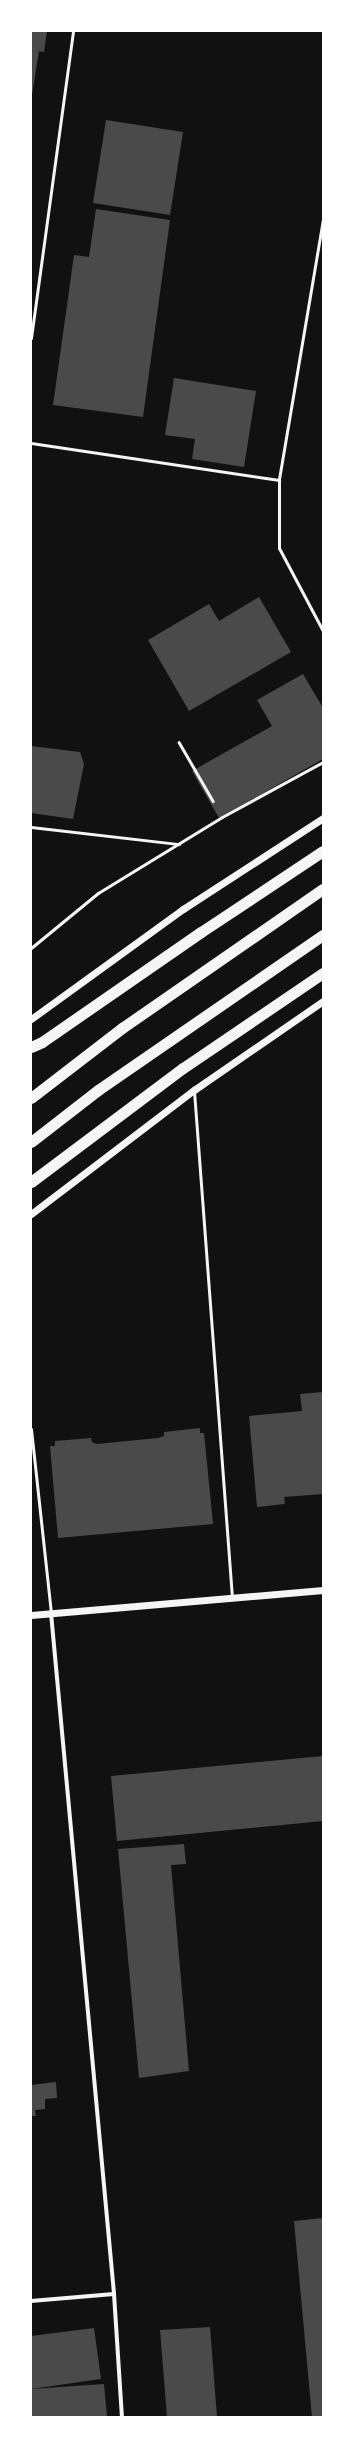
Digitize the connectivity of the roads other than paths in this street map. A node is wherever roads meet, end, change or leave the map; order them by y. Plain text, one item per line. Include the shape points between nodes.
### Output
1 (73, 31) edge
2 (323, 219) edge
3 (31, 338) edge
4 (31, 443) edge
5 (279, 480) junction
6 (323, 631) edge
7 (323, 762) edge
8 (323, 818) edge
9 (31, 827) edge
10 (179, 844) junction
11 (323, 851) edge
12 (323, 889) edge
13 (323, 935) edge
14 (31, 948) edge
15 (323, 973) edge
16 (323, 1000) edge
17 (31, 1019) edge
18 (31, 1047) edge
19 (194, 1090) junction
20 (31, 1098) edge
21 (31, 1142) edge
22 (31, 1182) edge
23 (31, 1214) edge
24 (31, 1429) edge
25 (323, 1590) edge
26 (232, 1598) junction
27 (51, 1613) junction
28 (31, 1615) edge
29 (114, 2294) junction
30 (31, 2301) edge
31 (122, 2417) edge

1 - 3 lane
2 - 5 lane
4 - 5 lane
5 - 6 lane via 279,548
7 - 10 lane via 222,817
8 - 17 street via 183,909
9 - 10 lane
10 - 14 lane via 98,893
11 - 18 highway
12 - 20 highway via 122,1028
13 - 21 highway via 98,1090
15 - 22 highway via 183,1068
16 - 19 street
19 - 23 street
19 - 26 lane
24 - 27 lane
25 - 26 street
26 - 27 street
27 - 28 street
27 - 29 street
29 - 30 street
29 - 31 street

